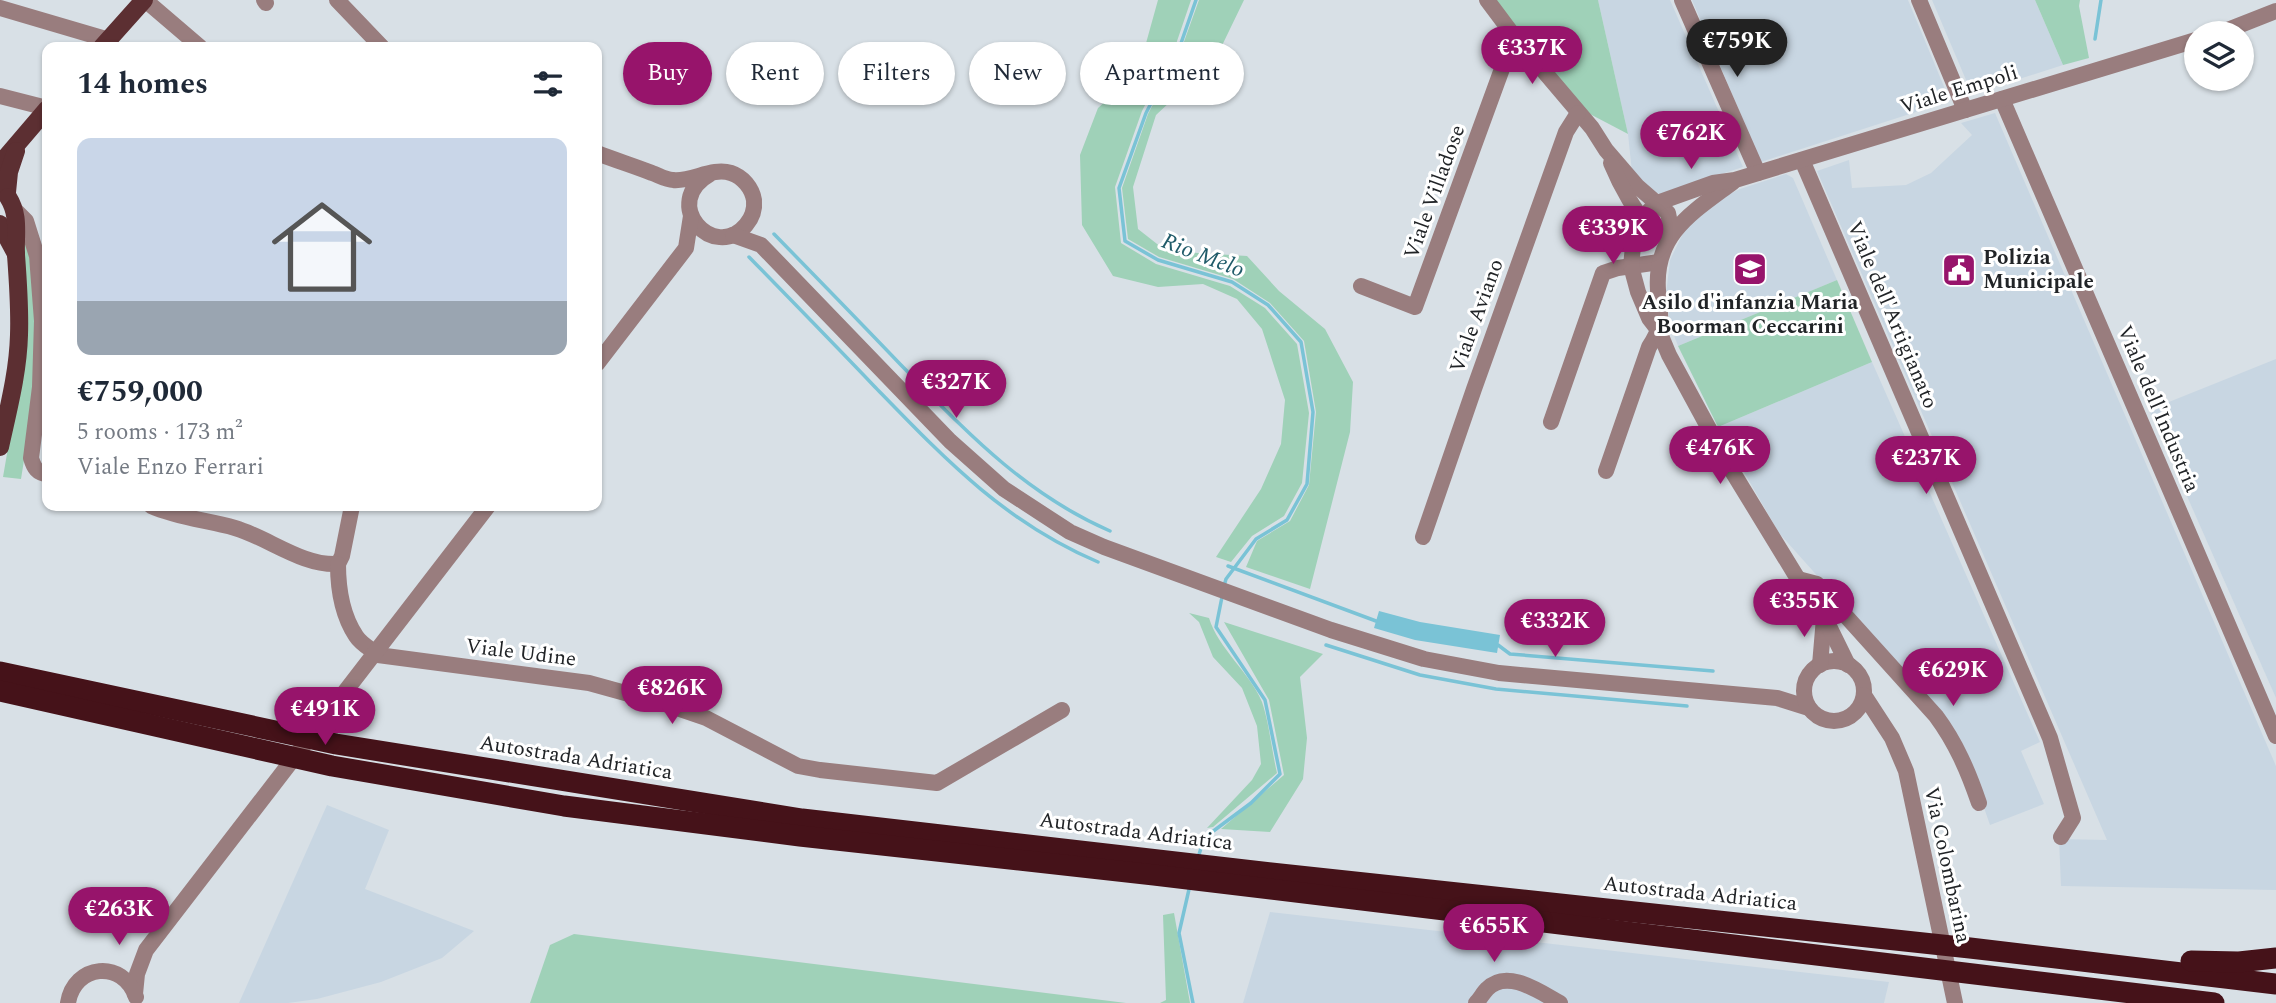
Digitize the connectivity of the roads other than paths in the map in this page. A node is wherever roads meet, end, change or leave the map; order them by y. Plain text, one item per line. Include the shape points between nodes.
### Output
1 (144, 0) edge
2 (337, 0) edge
3 (1487, 0) edge
4 (1682, 0) edge
5 (1919, 0) edge
6 (0, 8) edge
7 (2276, 11) edge
8 (2251, 21) edge
9 (1514, 36) junction
10 (102, 42) edge
11 (106, 42) edge
12 (194, 42) edge
13 (377, 42) edge
14 (2184, 44) edge
15 (0, 96) edge
16 (2002, 99) junction
17 (42, 108) edge
18 (1965, 110) junction
19 (1578, 113) junction
20 (42, 115) edge
21 (21, 139) junction
22 (1606, 150) junction
23 (602, 155) edge
24 (1802, 160) junction
25 (0, 164) edge
26 (1758, 173) junction
27 (710, 174) junction
28 (673, 180) junction
29 (1735, 180) junction
30 (1623, 192) junction
31 (1657, 203) junction
32 (9, 211) edge
33 (690, 211) junction
34 (753, 212) junction
35 (1643, 217) junction
36 (1672, 233) junction
37 (728, 236) junction
38 (1634, 237) junction
39 (761, 245) junction
40 (686, 248) junction
41 (1659, 262) junction
42 (1631, 266) junction
43 (1361, 286) dead end
44 (1659, 331) junction
45 (42, 335) edge
46 (602, 357) edge
47 (42, 398) edge
48 (1551, 422) dead end
49 (0, 447) edge
50 (1606, 471) dead end
51 (42, 473) edge
52 (166, 511) edge
53 (351, 511) edge
54 (484, 511) edge
55 (1423, 537) dead end
56 (338, 564) junction
57 (1798, 579) junction
58 (1824, 615) junction
59 (1820, 665) junction
60 (1848, 665) junction
61 (0, 672) edge
62 (1806, 680) junction
63 (0, 691) edge
64 (1864, 695) junction
65 (1777, 698) junction
66 (1809, 708) junction
67 (1062, 710) dead end
68 (1848, 717) junction
69 (2276, 736) edge
70 (1892, 738) junction
71 (1979, 803) dead end
72 (2061, 837) dead end
73 (1970, 948) junction
74 (146, 950) junction
75 (2276, 958) edge
76 (105, 971) junction
77 (1966, 974) junction
78 (2276, 984) edge
79 (136, 999) edge
80 (68, 1003) edge
81 (1476, 1003) edge
82 (1560, 1003) edge
83 (1955, 1003) edge
84 (2110, 1003) edge
85 (2214, 1003) edge

1 - 11 main road
1 - 12 street
2 - 13 street
3 - 9 street
4 - 26 street
5 - 18 street
6 - 10 street
7 - 8 street
9 - 19 street
9 - 43 street, Viale Villadose via 1415,307
14 - 16 street, Viale Empoli
15 - 17 street
16 - 18 street, Viale Empoli
16 - 69 street, Viale dell'Industria
18 - 24 street, Viale Empoli
19 - 22 street
19 - 55 street, Viale Aviano via 1566,132
20 - 21 main road
21 - 25 main road
21 - 32 main road via 9,172
22 - 30 street
22 - 31 street
23 - 28 street
24 - 26 street, Viale Empoli
24 - 72 street, Viale dell'Artigianato via 2050,738 2073,818
26 - 29 street, Viale Empoli
27 - 28 street
27 - 33 street via 694,186
27 - 34 street via 739,177 752,192
28 - 33 street
29 - 31 street, Viale Empoli
29 - 36 street, Viale Empoli via 1697,207
30 - 35 street
30 - 38 street
31 - 35 street
31 - 36 street via 1668,213
32 - 45 street via 37,256
32 - 49 main road via 19,289 19,338
33 - 37 street via 704,232
33 - 40 street
34 - 37 street via 742,229
34 - 39 street
35 - 36 street via 1657,231
35 - 38 street
36 - 41 street, Viale Empoli
37 - 39 street
37 - 40 street
38 - 42 street
39 - 65 street via 941,431 1004,488 1070,532 1331,630 1424,659 1499,673
40 - 46 street
41 - 42 street
41 - 44 street
42 - 44 street via 1649,318
42 - 48 street via 1603,273
44 - 50 street via 1649,346
44 - 57 street via 1732,471
47 - 51 street via 31,458
52 - 56 street via 236,528 312,561
53 - 56 street
54 - 74 street
56 - 67 street, Viale Udine via 343,606 356,638 378,655 603,686 706,718 798,766 937,783
57 - 58 street
57 - 71 street via 1817,584 1936,716 1964,762
58 - 59 street
58 - 60 street
59 - 60 street via 1834,661
59 - 62 street
60 - 64 street via 1859,674
61 - 73 highway, Autostrada Adriatica via 336,744 802,819
62 - 65 street
62 - 66 street via 1804,695
63 - 77 highway, Autostrada Adriatica via 332,766 564,806
64 - 68 street via 1859,708
64 - 70 street, Via Colombarina
65 - 66 street
66 - 68 street via 1827,720
68 - 70 street via 1864,719
70 - 83 street, Via Colombarina via 1906,771
73 - 75 highway via 2209,962
73 - 78 highway, Autostrada Adriatica
74 - 76 street via 125,965
74 - 79 street via 137,974
76 - 79 street via 124,978
76 - 80 street via 80,979
77 - 84 highway
77 - 85 highway, Autostrada Adriatica
81 - 82 street via 1488,987 1499,981 1516,981

